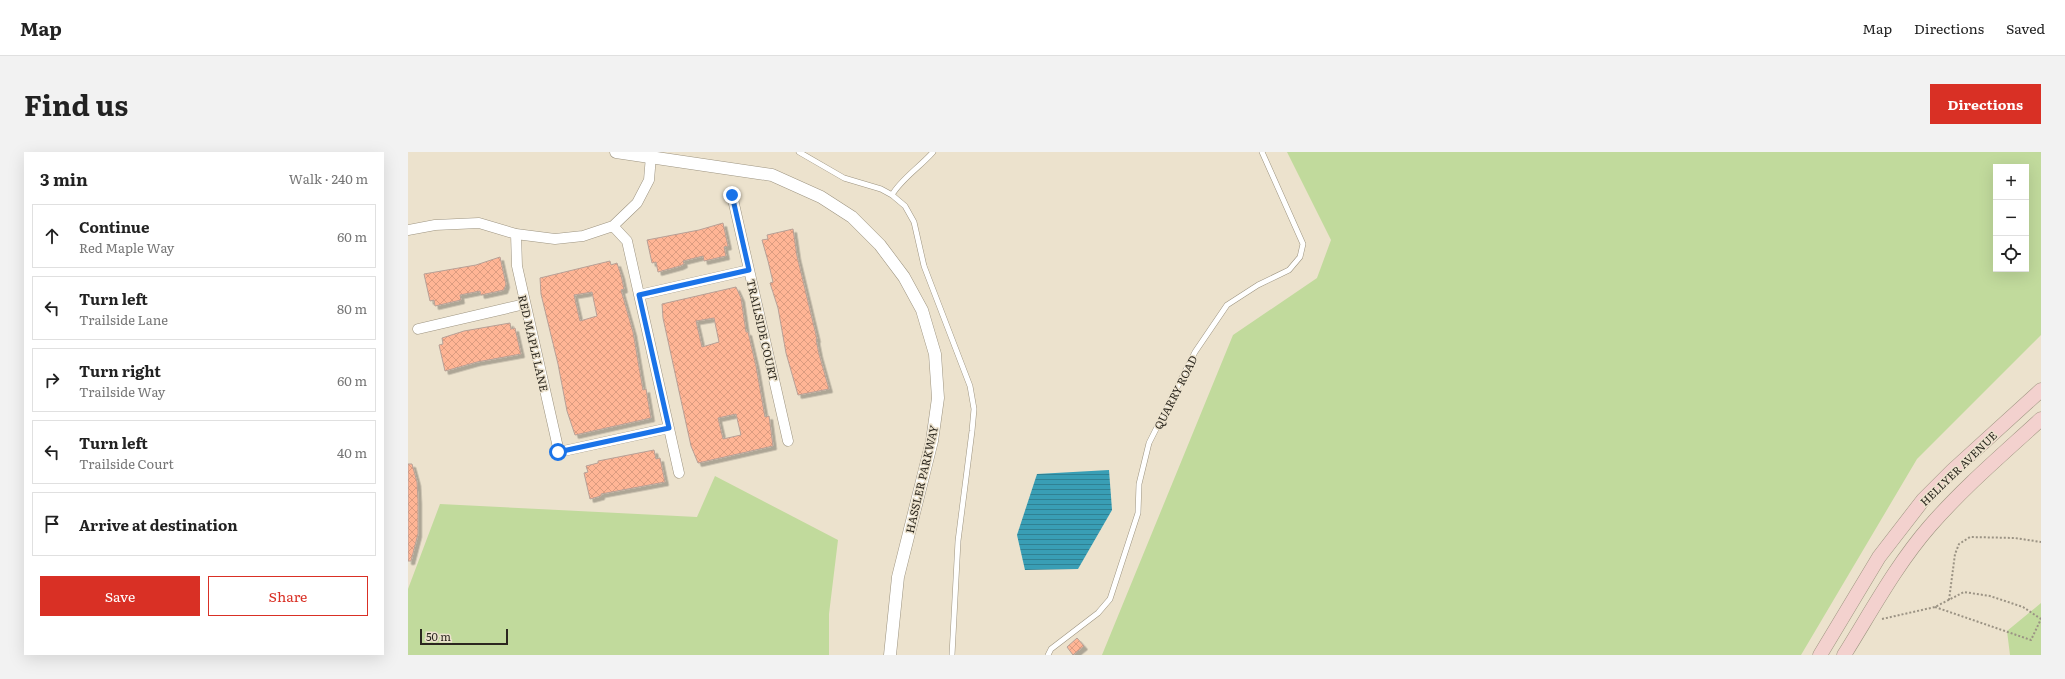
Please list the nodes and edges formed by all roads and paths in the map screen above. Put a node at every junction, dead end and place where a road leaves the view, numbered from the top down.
1 (616, 152) edge
2 (798, 152) edge
3 (933, 152) edge
4 (1262, 152) edge
5 (652, 156) junction
6 (732, 195) dead end
7 (892, 195) junction
8 (613, 226) junction
9 (408, 230) edge
10 (516, 234) junction
11 (749, 270) junction
12 (639, 295) junction
13 (526, 304) junction
14 (418, 329) dead end
15 (2041, 390) edge
16 (2041, 419) edge
17 (669, 428) junction
18 (788, 441) dead end
19 (1952, 471) junction
20 (679, 473) dead end
21 (1966, 487) junction
22 (2041, 542) edge
23 (1949, 600) junction
24 (1935, 607) junction
25 (1882, 619) dead end
26 (2041, 619) edge
27 (890, 655) edge
28 (952, 655) edge
29 (1048, 655) edge
30 (1820, 655) edge
31 (1844, 655) edge

1 - 5 street, HASSLER PARKWAY
2 - 7 lane
3 - 7 lane
4 - 29 lane, QUARRY ROAD
5 - 8 street
5 - 27 street, HASSLER PARKWAY
6 - 11 street, TRAILSIDE COURT
7 - 28 lane
8 - 10 street
8 - 12 street
9 - 10 street
10 - 13 street, RED MAPLE LANE
11 - 12 street
11 - 18 street, TRAILSIDE COURT
12 - 17 street
13 - 14 street
13 - 17 street, RED MAPLE LANE
15 - 19 main road, HELLYER AVENUE
16 - 21 main road, HELLYER AVENUE
17 - 20 street
19 - 21 main road
19 - 30 main road, HELLYER AVENUE
21 - 31 main road, HELLYER AVENUE
22 - 23 path
23 - 24 path
23 - 26 path
24 - 25 path
24 - 26 path

